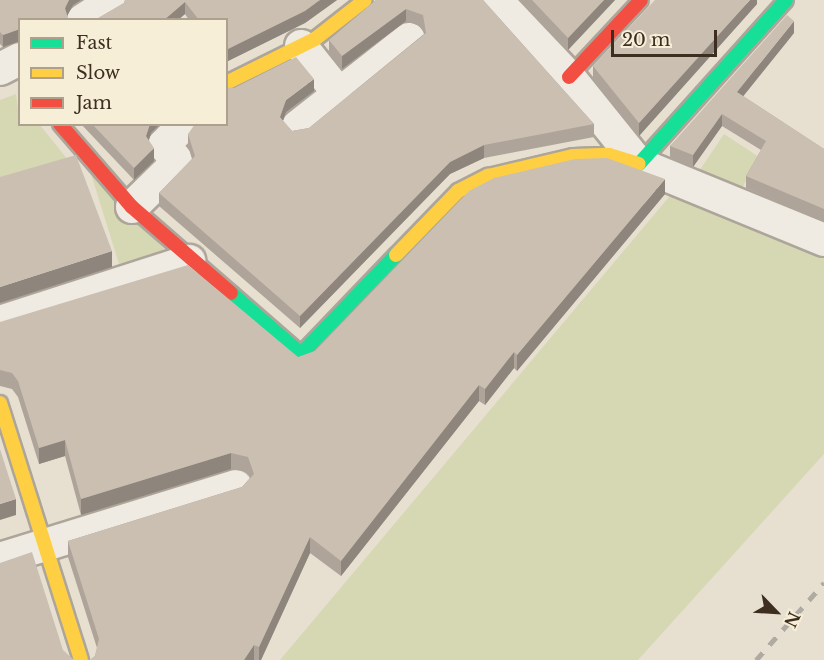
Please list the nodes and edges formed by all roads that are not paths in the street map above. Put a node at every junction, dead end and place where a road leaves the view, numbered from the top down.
1 (114, 0) edge
2 (365, 0) edge
3 (496, 0) edge
4 (641, 0) edge
5 (786, 0) edge
6 (86, 18) edge
7 (409, 39) dead end
8 (301, 46) junction
9 (569, 76) junction
10 (228, 82) edge
11 (340, 95) junction
12 (62, 126) edge
13 (182, 126) edge
14 (298, 126) dead end
15 (639, 164) junction
16 (132, 207) junction
17 (824, 240) edge
18 (189, 261) junction
19 (0, 322) edge
20 (0, 403) edge
21 (236, 486) edge
22 (45, 545) junction
23 (0, 559) edge
24 (81, 660) edge

1 - 6 street
2 - 8 street
3 - 9 street
4 - 9 street
5 - 15 street
7 - 11 street
8 - 10 street
8 - 11 street
9 - 15 street
11 - 14 street
12 - 16 street
13 - 16 street
15 - 17 street
15 - 18 street
16 - 18 street
18 - 19 street
20 - 22 street
21 - 22 street
22 - 23 street
22 - 24 street

